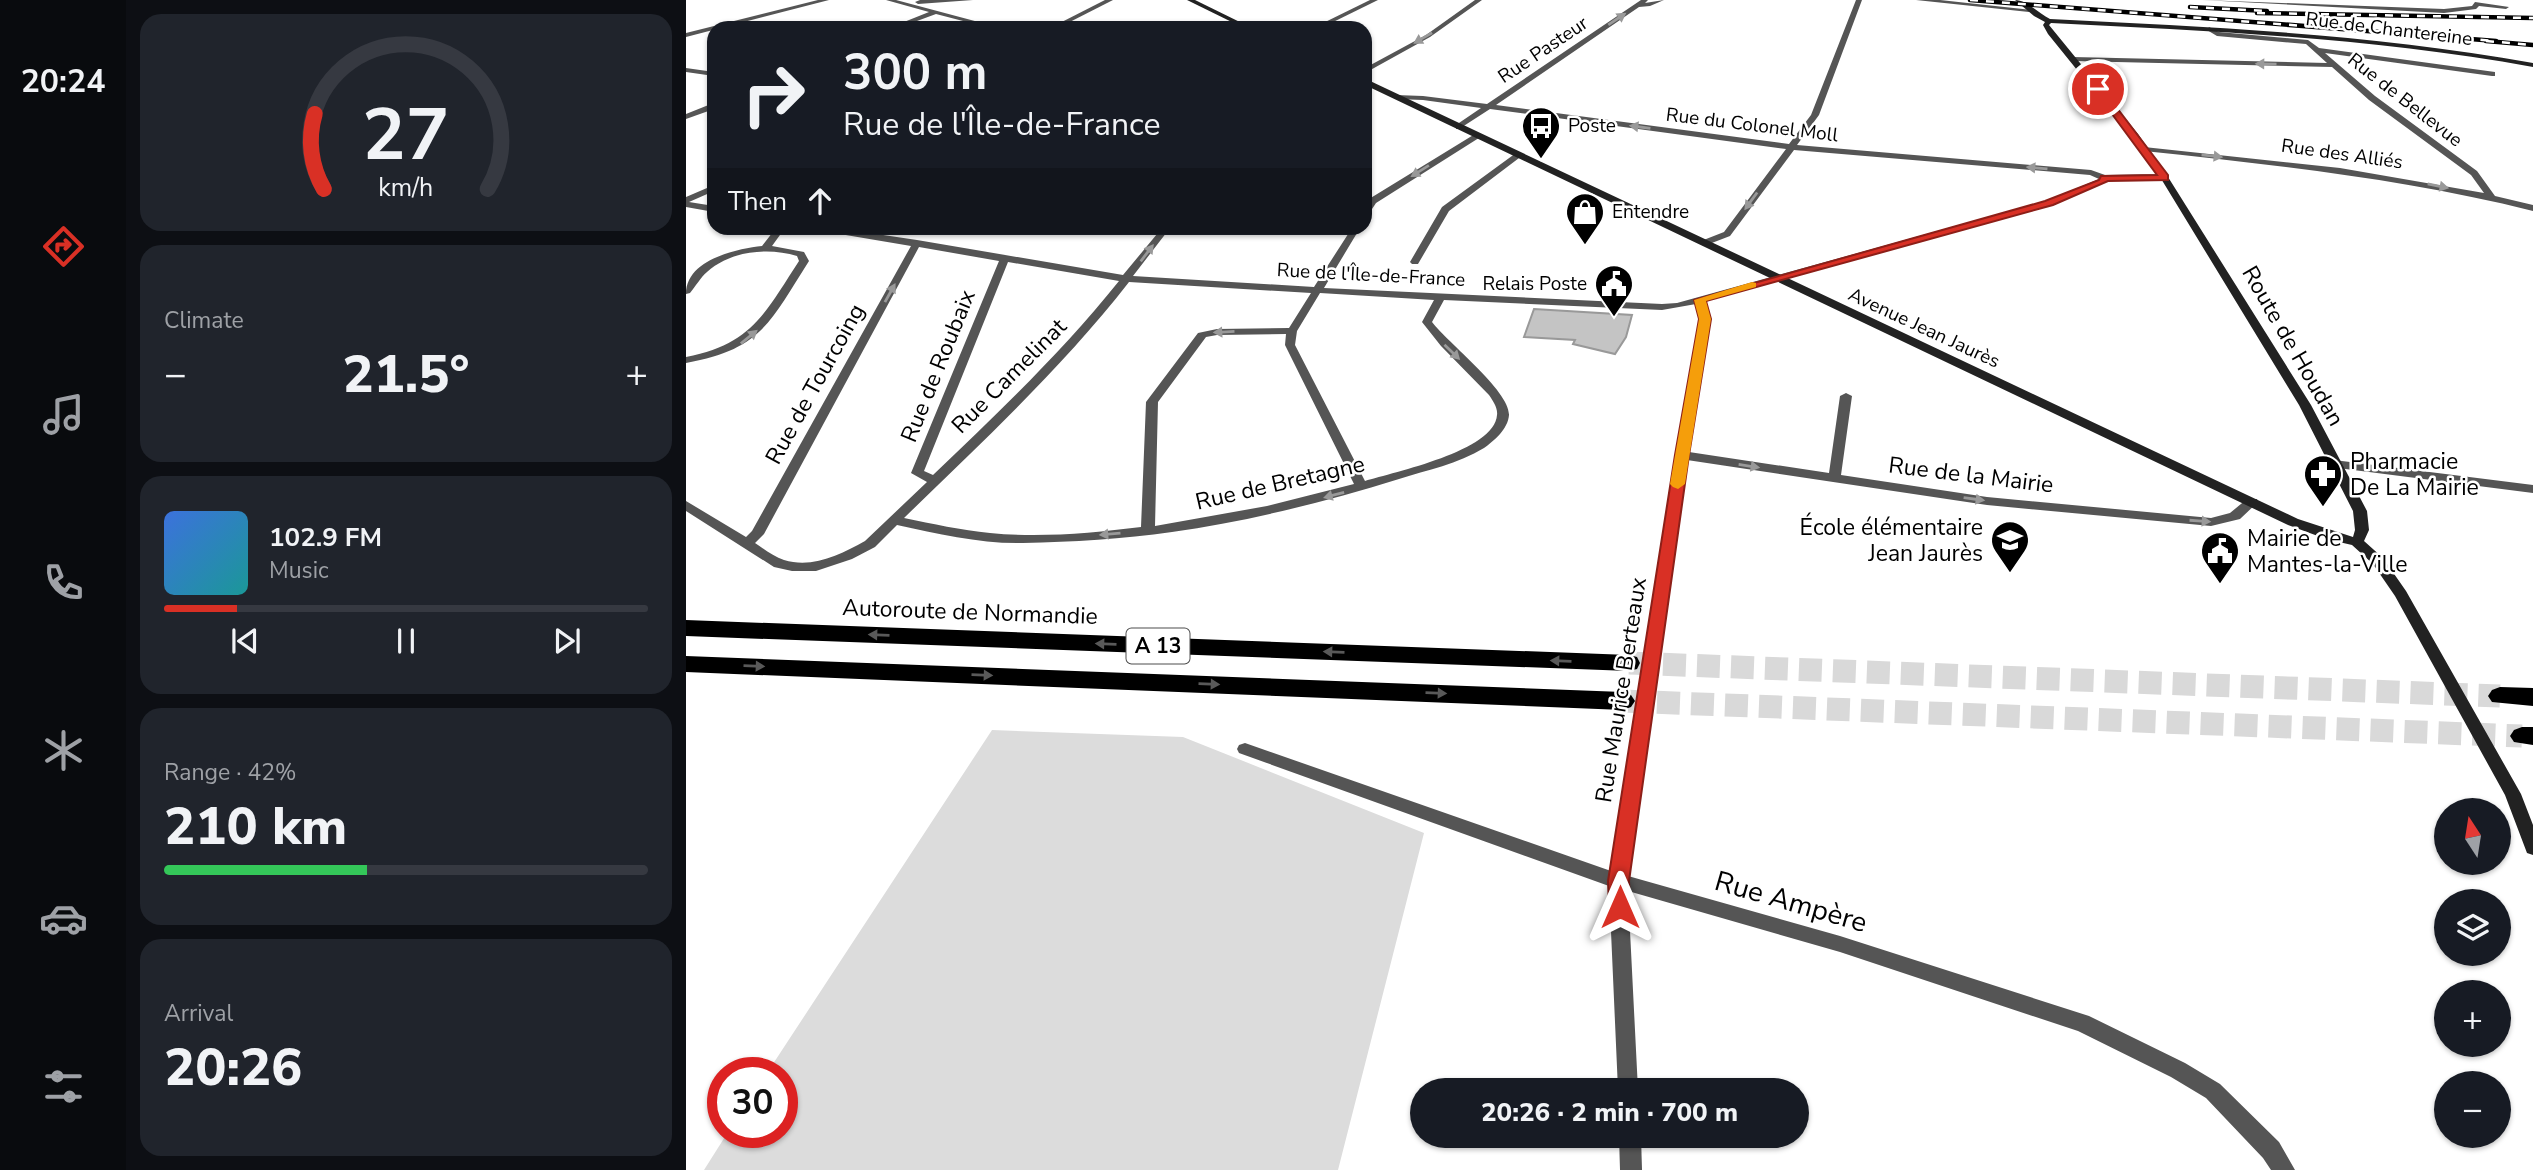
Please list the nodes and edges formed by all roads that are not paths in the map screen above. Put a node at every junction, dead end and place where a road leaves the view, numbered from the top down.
1 (826, 0) edge
2 (890, 0) edge
3 (970, 0) edge
4 (1110, 0) edge
5 (1190, 0) edge
6 (1375, 0) edge
7 (1479, 0) edge
8 (1644, 0) edge
9 (1661, 0) edge
10 (1858, 0) edge
11 (1919, 0) edge
12 (2018, 0) edge
13 (2205, 0) edge
14 (2246, 1) edge
15 (899, 2) junction
16 (947, 2) junction
17 (2474, 2) edge
18 (1637, 5) junction
19 (2506, 7) dead end
20 (2028, 8) junction
21 (924, 9) junction
22 (935, 12) junction
23 (742, 21) edge
24 (911, 21) edge
25 (970, 21) edge
26 (1067, 21) edge
27 (1235, 21) edge
28 (1331, 21) edge
29 (2049, 21) junction
30 (2209, 29) junction
31 (707, 30) edge
32 (686, 35) edge
33 (2318, 50) junction
34 (2073, 60) junction
35 (2334, 65) junction
36 (2533, 65) edge
37 (1372, 68) edge
38 (686, 70) edge
39 (707, 73) edge
40 (2492, 74) dead end
41 (1372, 85) edge
42 (1396, 97) junction
43 (1490, 107) junction
44 (707, 109) edge
45 (686, 117) edge
46 (1459, 127) junction
47 (1478, 136) junction
48 (1790, 147) junction
49 (2144, 149) junction
50 (1519, 155) junction
51 (2164, 177) junction
52 (2104, 178) junction
53 (707, 192) edge
54 (2491, 197) junction
55 (1372, 201) edge
56 (686, 202) edge
57 (707, 207) edge
58 (2533, 208) edge
59 (775, 235) edge
60 (866, 235) edge
61 (1161, 235) edge
62 (1352, 235) edge
63 (917, 243) junction
64 (1704, 243) junction
65 (765, 249) junction
66 (1005, 258) junction
67 (1415, 262) dead end
68 (1778, 278) junction
69 (1127, 279) junction
70 (1318, 291) junction
71 (686, 292) edge
72 (1441, 297) junction
73 (1700, 300) junction
74 (1292, 331) junction
75 (686, 360) edge
76 (1846, 396) dead end
77 (1682, 455) junction
78 (2334, 464) junction
79 (1834, 479) junction
80 (934, 480) junction
81 (1362, 487) junction
82 (2533, 489) edge
83 (2252, 502) junction
84 (686, 505) edge
85 (894, 520) junction
86 (1148, 531) junction
87 (2357, 542) junction
88 (747, 543) junction
89 (686, 628) edge
90 (1629, 663) tunnel mouth
91 (686, 664) edge
92 (2500, 696) tunnel mouth
93 (2533, 697) edge
94 (1623, 701) tunnel mouth
95 (1245, 749) dead end
96 (2533, 848) edge
97 (1618, 881) junction
98 (1627, 1078) edge
99 (1630, 1148) edge
100 (1631, 1170) edge
101 (2284, 1170) edge

1 - 23 street
2 - 15 street
3 - 16 street
4 - 26 street
5 - 27 main road
6 - 28 street
7 -> 37 street
8 - 18 street, Rue Pasteur
9 - 18 street
10 - 48 street
11 - 20 street
12 - 20 main road
13 - 14 street
14 - 17 street
15 - 16 street
15 - 21 street
16 - 21 street
17 - 19 street
43 -> 18 street, Rue Pasteur
20 - 29 main road
21 - 22 street
22 - 24 street
22 - 25 street
29 - 30 main road, Rue de Chantereine
29 - 34 main road, Route de Houdan
30 - 33 street, Rue de Bellevue
30 - 36 main road, Rue de Chantereine
31 - 32 street
33 - 35 street, Rue de Bellevue
33 - 40 street
35 -> 34 street
34 - 49 main road, Route de Houdan
35 - 54 street, Rue de Bellevue
38 - 39 street
41 - 42 main road, Avenue Jean Jaurès
42 - 43 street, Rue du Colonel Moll
42 - 46 main road, Avenue Jean Jaurès
43 - 46 street, Rue Pasteur
48 -> 43 street, Rue du Colonel Moll
44 - 45 street
46 - 47 main road, Avenue Jean Jaurès
47 - 50 main road, Avenue Jean Jaurès
47 -> 55 street
52 -> 48 street, Rue du Colonel Moll
48 -> 64 street
49 - 51 main road, Route de Houdan
49 -> 54 street, Rue des Alliés
50 - 64 main road, Avenue Jean Jaurès
50 - 67 street
51 - 52 street
51 - 78 main road, Route de Houdan
52 - 68 street, Rue de l'Île-de-France
53 - 56 street
54 - 58 street, Rue des Alliés
56 - 57 street
59 - 65 street
60 - 63 street, Rue de l'Île-de-France
69 -> 61 street, Rue Camelinat
62 - 70 street
63 - 66 street, Rue de l'Île-de-France
88 -> 63 street, Rue de Tourcoing
64 - 68 main road, Avenue Jean Jaurès
65 - 71 street
75 -> 65 street
66 - 69 street, Rue de l'Île-de-France
66 - 80 street, Rue de Roubaix
68 - 73 street, Rue de l'Île-de-France
68 - 83 main road, Avenue Jean Jaurès
69 - 70 street, Rue de l'Île-de-France
69 - 80 street, Rue Camelinat
70 - 72 street, Rue de l'Île-de-France
70 - 74 street
72 - 73 street, Rue de l'Île-de-France
72 -> 81 street, Rue de Bretagne
73 - 77 street, Rue Maurice Berteaux
74 - 81 street
74 -> 86 street
76 - 79 street
77 -> 79 street, Rue de la Mairie
77 - 97 street, Rue Maurice Berteaux
78 - 82 street
78 - 87 main road, Route de Houdan
79 -> 83 street, Rue de la Mairie
80 - 85 street, Rue Camelinat
81 -> 86 street, Rue de Bretagne
83 - 87 main road, Avenue Jean Jaurès
84 - 88 street, Rue Camelinat
86 -> 85 street, Rue de Bretagne
85 - 88 street, Rue Camelinat
87 - 96 main road
90 -> 89 highway, Autoroute de Normandie / A 13
91 -> 94 highway, A 13
92 - 93 highway
95 - 97 street, Rue Ampère
97 - 98 street, Rue Maurice Berteaux
97 - 101 street, Rue Ampère
99 - 100 street

